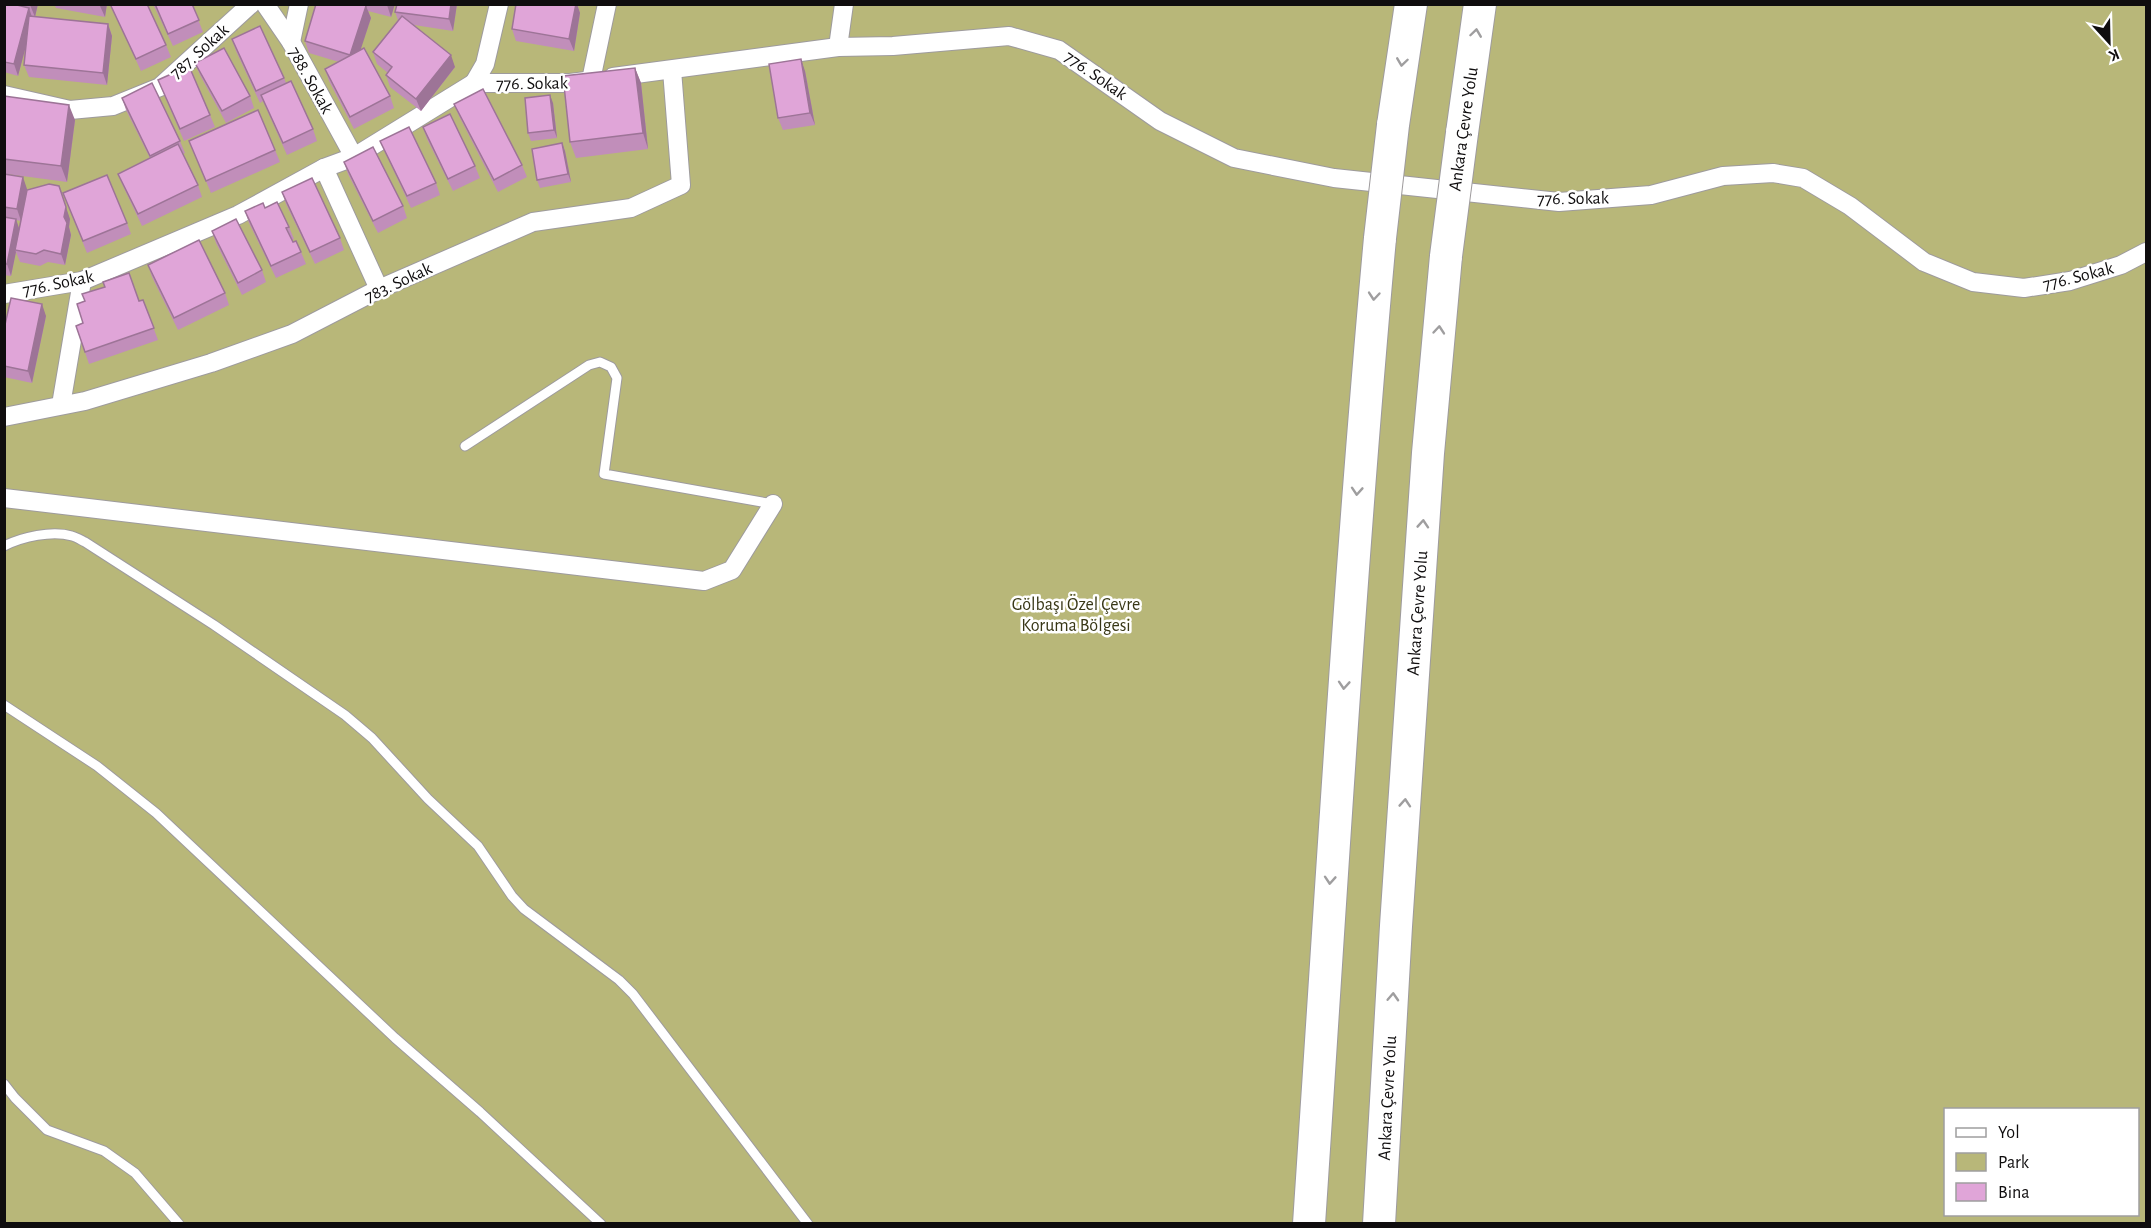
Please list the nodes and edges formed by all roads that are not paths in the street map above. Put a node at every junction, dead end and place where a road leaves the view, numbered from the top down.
1 (251, 4) edge
2 (265, 4) edge
3 (299, 4) edge
4 (499, 4) edge
5 (607, 4) edge
6 (844, 4) edge
7 (1411, 4) edge
8 (1480, 4) edge
9 (291, 42) junction
10 (838, 47) junction
11 (672, 70) junction
12 (591, 80) junction
13 (474, 83) junction
14 (4, 95) edge
15 (354, 157) junction
16 (324, 168) junction
17 (2146, 252) edge
18 (82, 281) junction
19 (380, 289) junction
20 (4, 294) edge
21 (61, 405) junction
22 (4, 417) edge
23 (465, 446) dead end
24 (4, 498) edge
25 (773, 504) joint
26 (4, 546) edge
27 (4, 705) edge
28 (4, 1084) edge
29 (179, 1224) edge
30 (601, 1224) edge
31 (808, 1224) edge
32 (1309, 1224) edge
33 (1379, 1224) edge

1 - 14 street, 787. Sokak
2 - 9 street, 788. Sokak
3 - 9 street
4 - 13 street
5 - 12 street
6 - 10 street
7 -> 32 highway, bridge
33 -> 8 highway, Ankara Çevre Yolu, bridge
9 - 15 street, 788. Sokak
10 - 11 street, 776. Sokak
10 - 17 street, 776. Sokak
11 - 12 street, 776. Sokak
11 - 19 street, 783. Sokak
12 - 13 street, 776. Sokak
13 - 15 street, 776. Sokak
15 - 16 street, 776. Sokak
16 - 18 street, 776. Sokak
16 - 19 street
18 - 20 street, 776. Sokak
18 - 21 street
19 - 21 street, 783. Sokak
21 - 22 street, 783. Sokak
23 - 25 lane
24 - 25 street
26 - 31 lane
27 - 30 lane
28 - 29 lane

